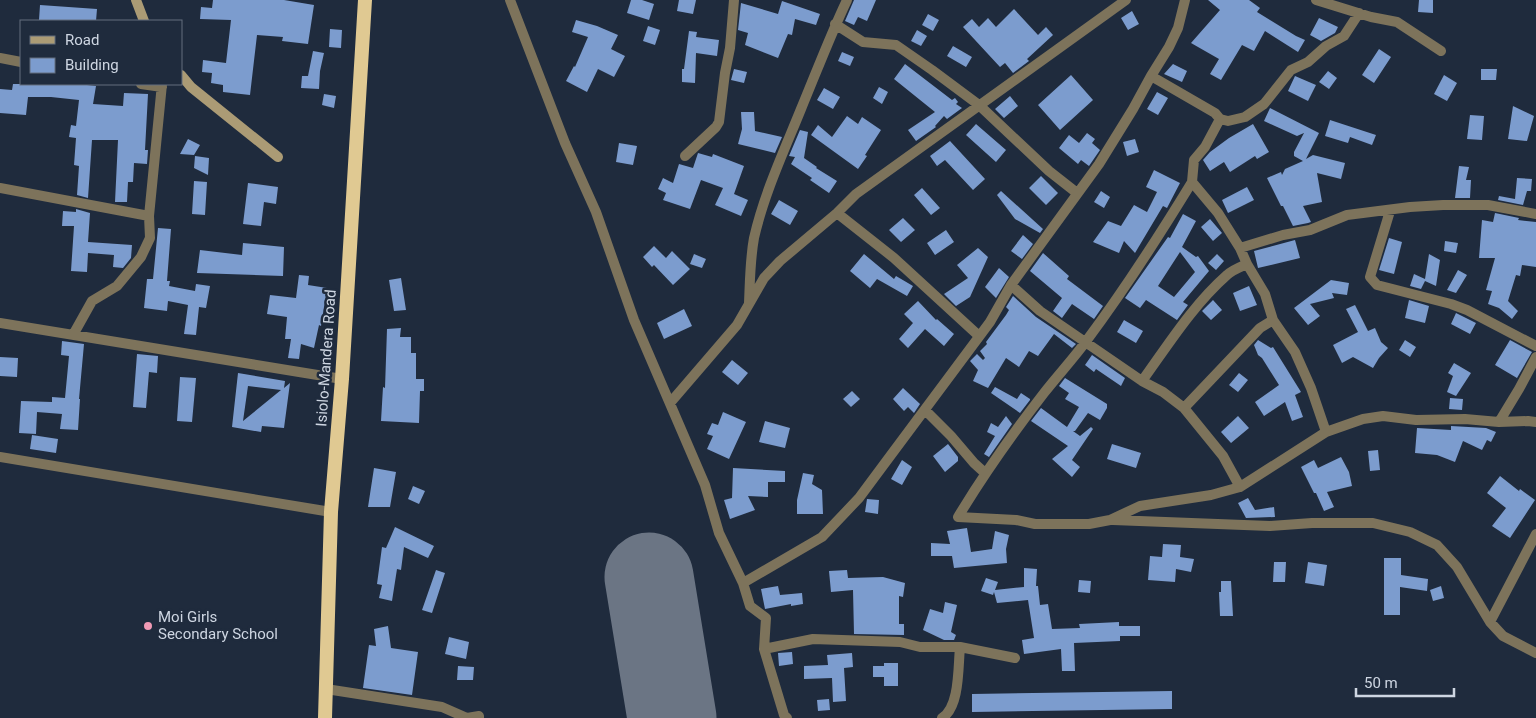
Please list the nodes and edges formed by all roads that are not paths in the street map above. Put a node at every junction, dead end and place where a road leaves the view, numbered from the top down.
1 (136, 0) edge
2 (365, 0) edge
3 (510, 0) edge
4 (734, 0) edge
5 (847, 0) edge
6 (1126, 0) edge
7 (1186, 0) edge
8 (1316, 0) edge
9 (1358, 13) junction
10 (144, 20) edge
11 (835, 24) junction
12 (1441, 51) dead end
13 (0, 58) edge
14 (20, 62) edge
15 (182, 76) edge
16 (1151, 76) junction
17 (162, 86) edge
18 (979, 105) junction
19 (1220, 119) junction
20 (685, 156) dead end
21 (278, 157) dead end
22 (1192, 182) junction
23 (0, 188) edge
24 (1077, 193) junction
25 (1390, 211) junction
26 (837, 213) junction
27 (1536, 214) edge
28 (149, 216) junction
29 (1240, 248) junction
30 (1247, 264) junction
31 (1011, 285) junction
32 (748, 306) junction
33 (1273, 320) junction
34 (0, 323) edge
35 (73, 335) junction
36 (979, 336) junction
37 (1086, 341) junction
38 (1536, 346) edge
39 (1536, 357) edge
40 (342, 379) junction
41 (1142, 381) junction
42 (670, 403) junction
43 (1184, 408) junction
44 (925, 410) junction
45 (1499, 422) junction
46 (1536, 422) edge
47 (1326, 432) junction
48 (0, 457) edge
49 (985, 472) junction
50 (1240, 488) junction
51 (332, 512) junction
52 (1110, 520) junction
53 (1536, 534) edge
54 (743, 583) junction
55 (1490, 622) junction
56 (960, 648) junction
57 (764, 649) junction
58 (1536, 654) edge
59 (1015, 658) dead end
60 (326, 689) junction
61 (325, 718) edge
62 (479, 718) edge
63 (786, 718) edge
64 (942, 718) edge

1 - 10 main road
2 - 40 highway, Isiolo-Mandera Road
3 - 42 street
4 - 20 street
5 - 11 street
6 - 18 street
7 - 16 street
8 - 9 street
9 - 12 street
9 - 19 street
11 - 18 street
11 - 32 street
13 - 14 street
15 - 21 main road
16 - 19 street
16 - 24 street
17 - 28 street
18 - 24 street
18 - 26 street
19 - 22 street
22 - 29 street
22 - 37 street
23 - 28 street
24 - 31 street
25 - 27 street
25 - 29 street
25 - 38 street
26 - 32 street
26 - 36 street
28 - 35 street
29 - 30 street
30 - 33 street
30 - 41 street
31 - 36 street
31 - 37 street
32 - 42 street
33 - 43 street
33 - 47 street
34 - 35 street
35 - 40 street
36 - 44 street
37 - 41 street
37 - 49 street
39 - 45 street
40 - 51 highway, Isiolo-Mandera Road
41 - 43 street
42 - 54 street
43 - 50 street
44 - 49 street
44 - 54 street
45 - 46 street
45 - 47 street
47 - 50 street
48 - 51 street
49 - 52 street
50 - 52 street
51 - 60 highway, Isiolo-Mandera Road
52 - 55 street
53 - 55 street
54 - 57 street
55 - 58 street
56 - 57 street
56 - 59 street
56 - 64 street
57 - 63 street
60 - 61 highway, Isiolo-Mandera Road
60 - 62 street

